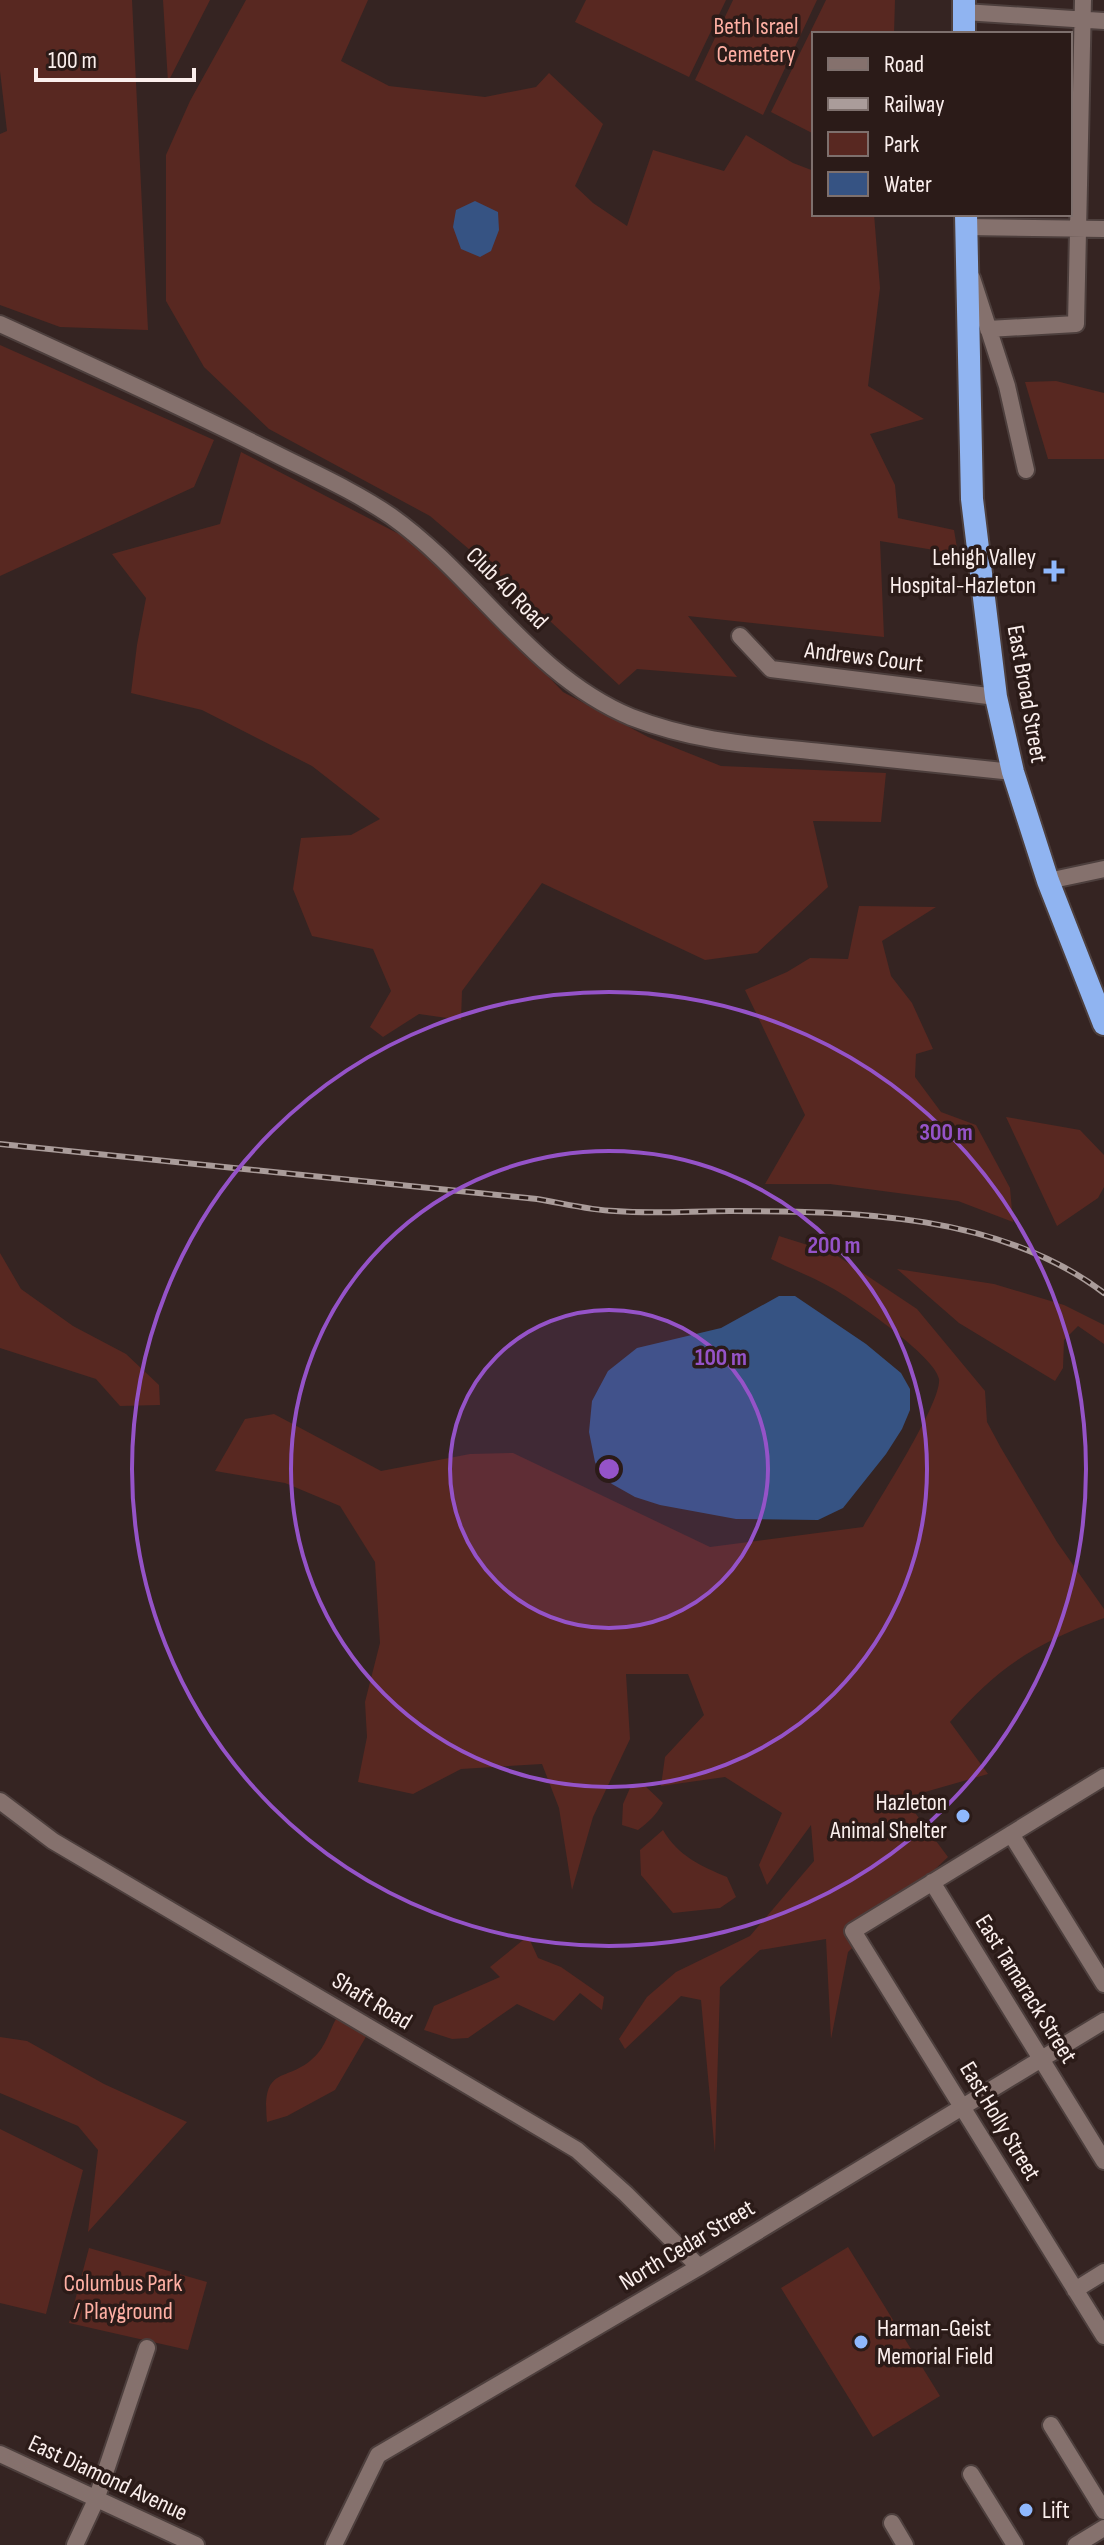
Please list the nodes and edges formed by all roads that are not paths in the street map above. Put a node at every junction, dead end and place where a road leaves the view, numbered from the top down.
1 (1083, 0) edge
2 (964, 15) edge
3 (1084, 21) junction
4 (1104, 21) edge
5 (966, 221) edge
6 (1104, 229) edge
7 (1080, 230) junction
8 (966, 257) junction
9 (0, 324) edge
10 (988, 329) junction
11 (1026, 470) dead end
12 (740, 636) dead end
13 (996, 697) junction
14 (1013, 772) junction
15 (1104, 869) edge
16 (1048, 881) junction
17 (1104, 1024) edge
18 (1104, 1777) edge
19 (0, 1801) edge
20 (1011, 1834) junction
21 (932, 1882) junction
22 (1104, 1984) edge
23 (1104, 2021) edge
24 (1042, 2061) junction
25 (964, 2106) junction
26 (1104, 2161) edge
27 (699, 2267) junction
28 (1104, 2272) edge
29 (1075, 2290) junction
30 (1104, 2336) edge
31 (147, 2348) dead end
32 (1051, 2425) dead end
33 (0, 2454) edge
34 (971, 2474) dead end
35 (96, 2500) junction
36 (1104, 2511) edge
37 (892, 2523) dead end
38 (1104, 2528) edge
39 (75, 2545) edge
40 (196, 2545) edge
41 (334, 2545) edge
42 (905, 2545) edge
43 (1015, 2545) edge
44 (1076, 2545) edge

1 - 3 street
2 - 3 street
3 - 4 street
3 - 7 street
5 - 7 street
5 - 8 highway, East Broad Street
6 - 7 street
7 - 10 street
8 - 10 street
8 - 13 highway, East Broad Street
9 - 14 street, Club 40 Road
10 - 11 street
12 - 13 street, Andrews Court
13 - 14 highway, East Broad Street
14 - 16 highway, East Broad Street
15 - 16 street
16 - 17 highway, East Broad Street
18 - 20 street
19 - 27 street, Shaft Road
20 - 21 street
20 - 22 street
21 - 24 street, East Tamarack Street
21 - 25 street, East Holly Street
23 - 24 street, North Cedar Street
24 - 25 street, North Cedar Street
24 - 26 street, East Tamarack Street
25 - 27 street, North Cedar Street
25 - 29 street, East Holly Street
27 - 41 street, North Cedar Street
28 - 29 street
29 - 30 street, East Holly Street
31 - 35 street
32 - 36 street
33 - 35 street, East Diamond Avenue
34 - 43 street
35 - 39 street
35 - 40 street, East Diamond Avenue
37 - 42 street
38 - 44 street

